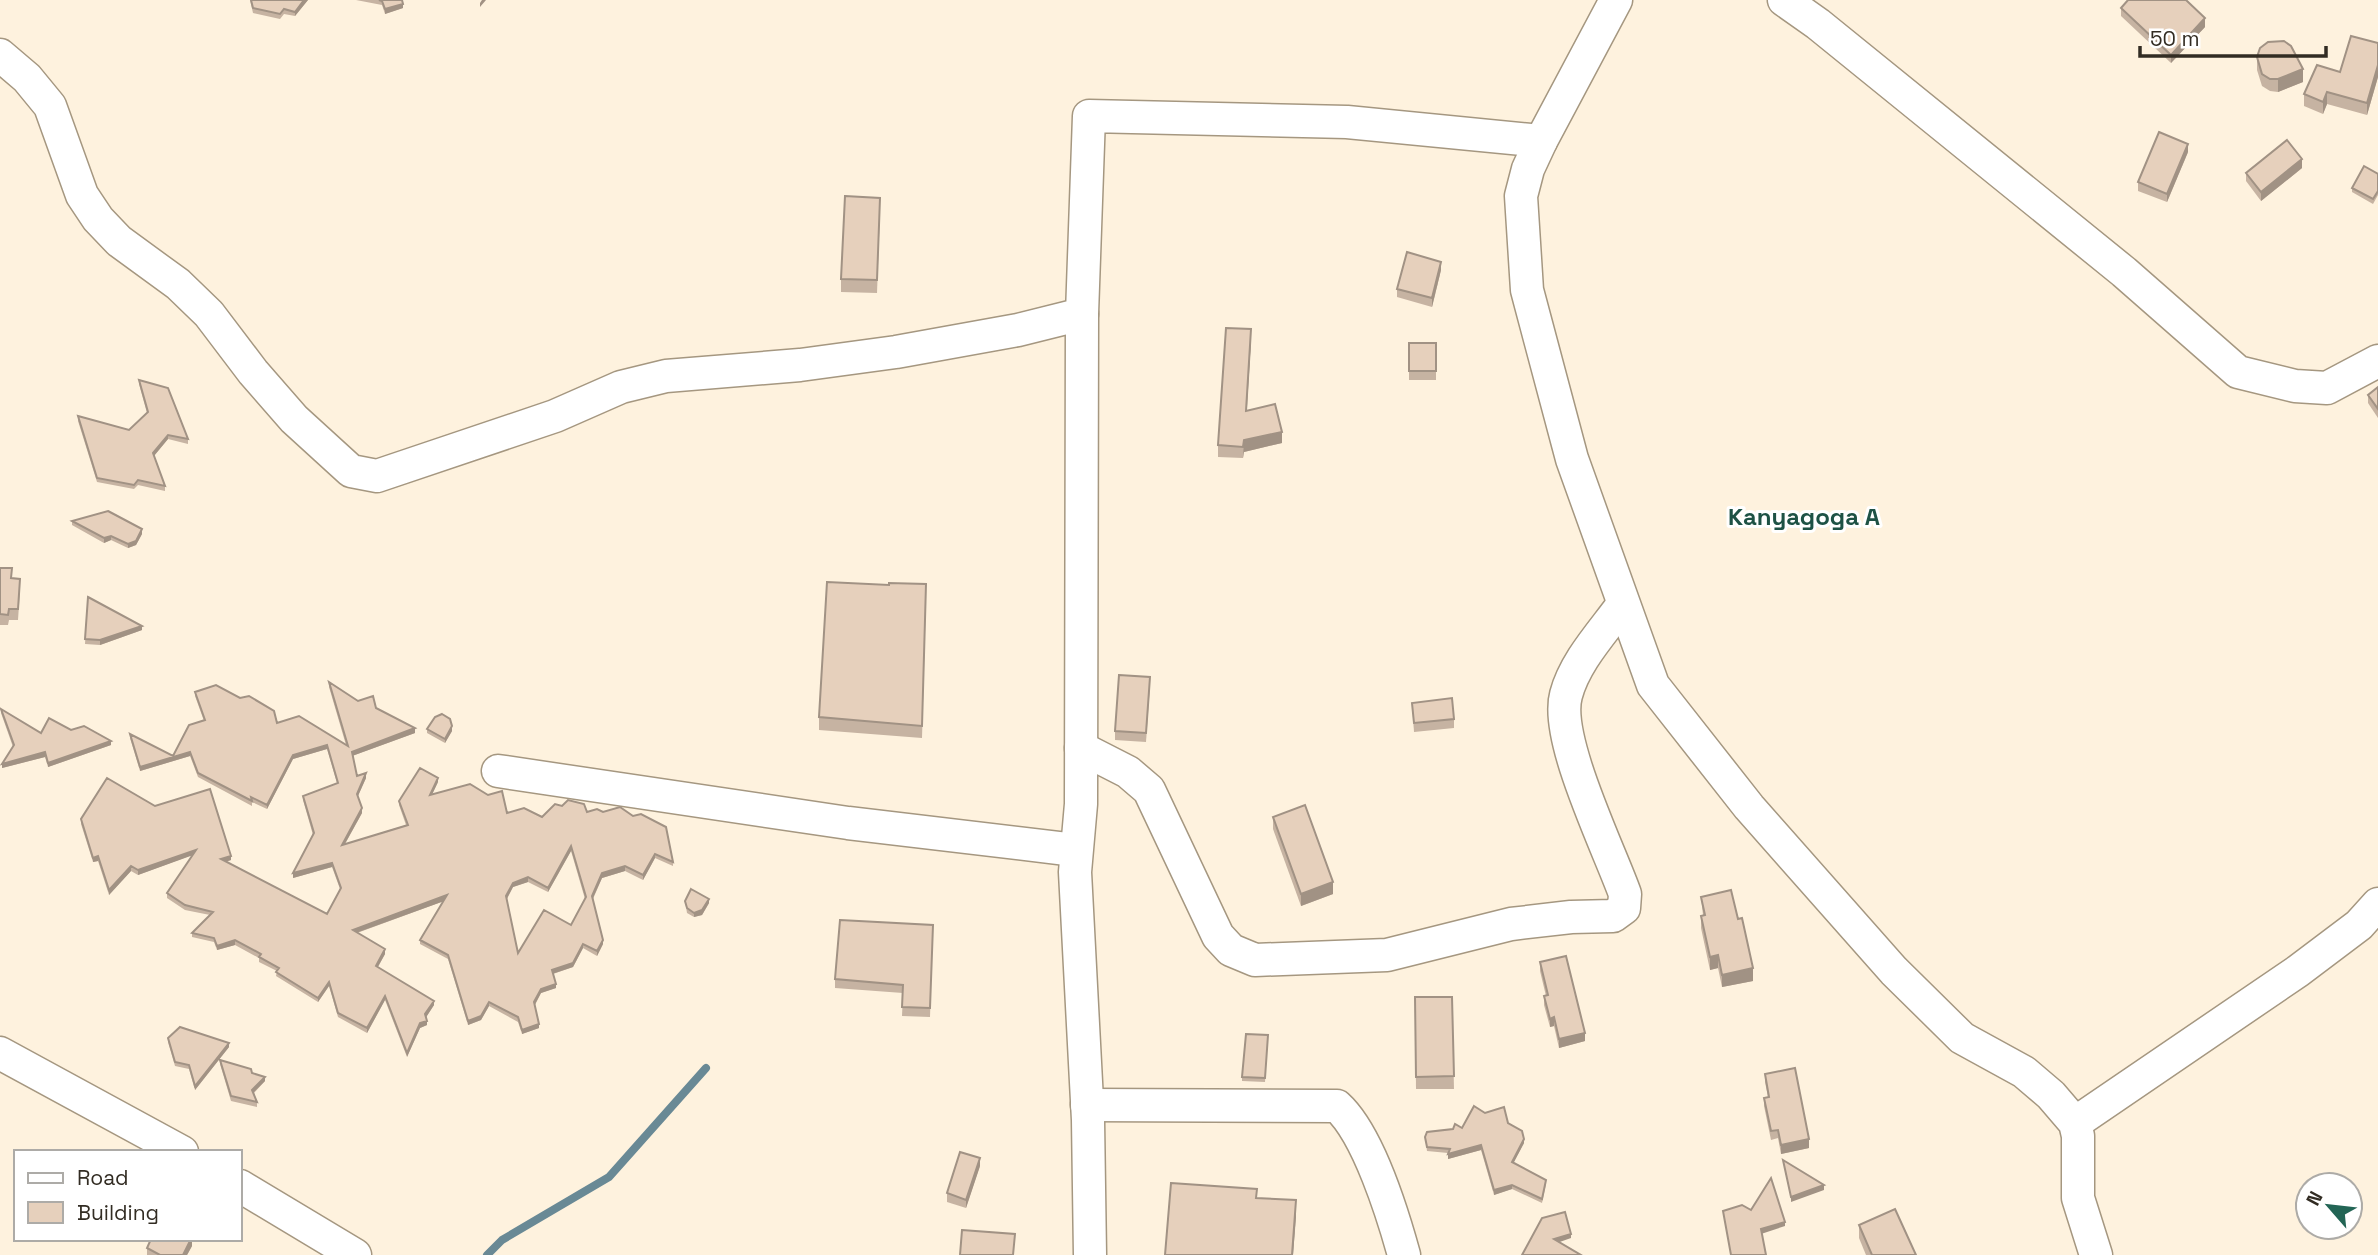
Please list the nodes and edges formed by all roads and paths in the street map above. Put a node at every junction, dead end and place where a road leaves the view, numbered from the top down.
1 (1616, 0) edge
2 (1784, 0) edge
3 (0, 55) edge
4 (1541, 141) junction
5 (1082, 314) junction
6 (2378, 361) edge
7 (1623, 604) junction
8 (1081, 748) junction
9 (498, 771) dead end
10 (1075, 850) junction
11 (2378, 904) edge
12 (0, 1053) edge
13 (1087, 1105) junction
14 (2075, 1123) junction
15 (178, 1150) edge
16 (242, 1187) edge
17 (355, 1255) edge
18 (1090, 1255) edge
19 (1404, 1255) edge
20 (2096, 1255) edge

1 - 4 street
2 - 6 street
3 - 5 street
4 - 5 street
4 - 7 street
5 - 8 street
7 - 8 street
7 - 14 street
8 - 10 street
9 - 10 street
10 - 13 street
11 - 14 street
12 - 15 street
13 - 18 street
13 - 19 street
14 - 20 street
16 - 17 street

